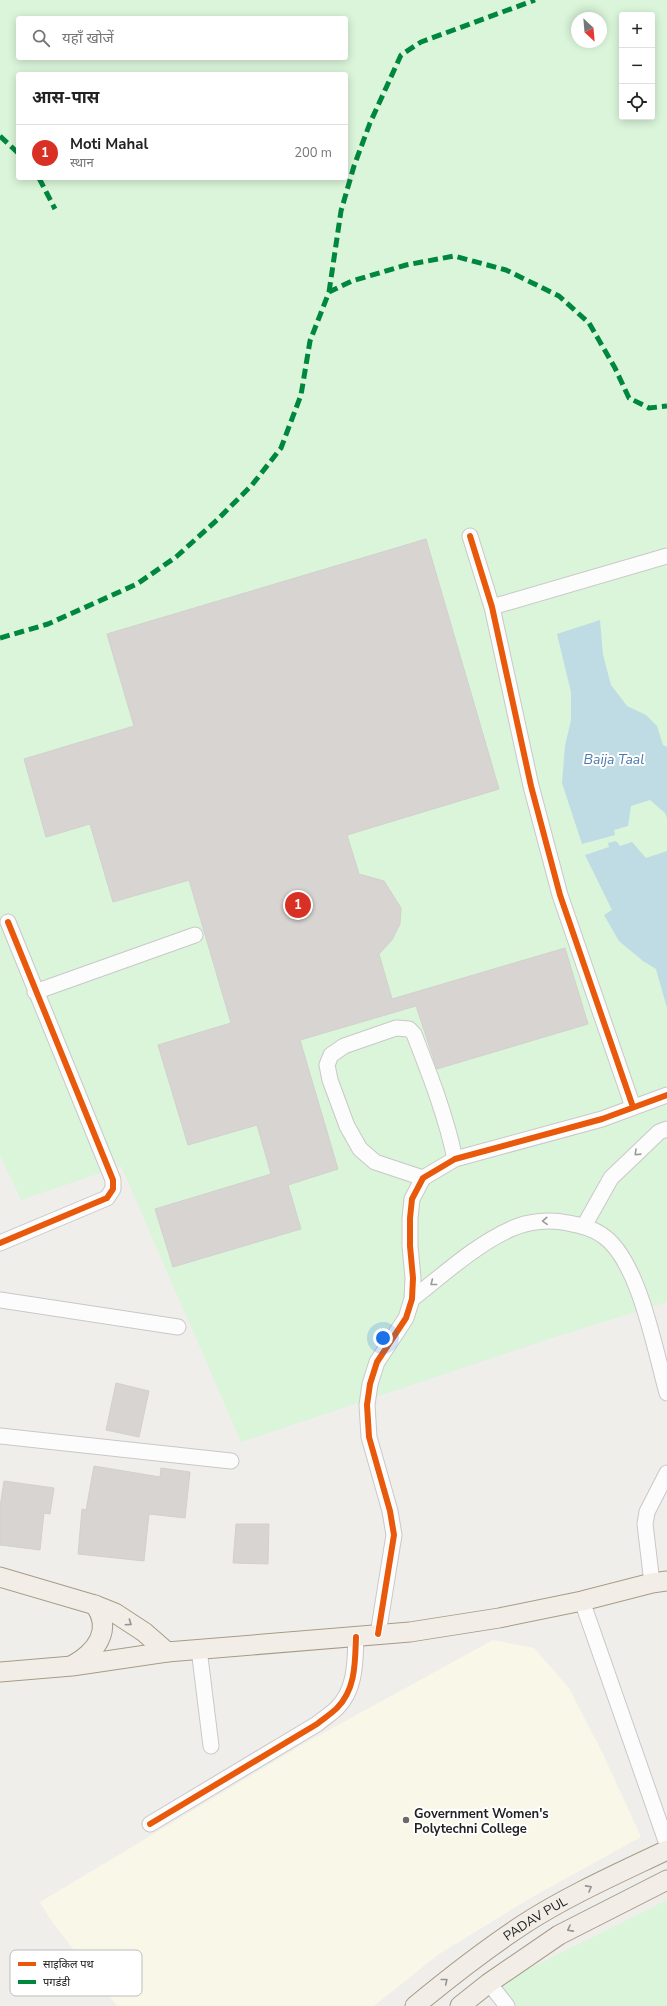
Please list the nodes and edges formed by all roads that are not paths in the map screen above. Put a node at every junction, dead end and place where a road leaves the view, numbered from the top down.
1 (470, 536) dead end
2 (667, 556) edge
3 (492, 607) junction
4 (8, 922) dead end
5 (195, 935) dead end
6 (35, 992) junction
7 (667, 1095) edge
8 (633, 1107) junction
9 (667, 1129) edge
10 (456, 1159) junction
11 (423, 1178) junction
12 (584, 1226) junction
13 (0, 1243) edge
14 (412, 1299) junction
15 (0, 1300) edge
16 (178, 1327) dead end
17 (667, 1393) edge
18 (0, 1436) edge
19 (231, 1461) dead end
20 (667, 1473) edge
21 (0, 1577) edge
22 (659, 1582) edge
23 (582, 1601) junction
24 (95, 1605) junction
25 (378, 1634) junction
26 (356, 1637) junction
27 (199, 1649) junction
28 (167, 1652) junction
29 (72, 1666) junction
30 (0, 1672) edge
31 (210, 1746) dead end
32 (150, 1824) dead end
33 (667, 1844) edge
34 (667, 1850) edge
35 (667, 1880) edge
36 (489, 1983) junction
37 (415, 2006) edge
38 (460, 2006) edge
39 (507, 2006) edge

1 - 3 street
2 - 3 street
3 - 8 street
4 - 6 street
5 - 6 street
6 - 13 street
7 - 8 street
8 - 10 street
9 -> 12 street
10 - 11 street
10 - 11 street
11 - 14 street
12 -> 14 street
12 - 17 street
14 - 25 street
15 - 16 street
18 - 19 street
20 - 22 street
21 - 24 main road
22 - 23 main road
23 - 25 main road
23 - 33 street
24 -> 28 main road
24 - 29 main road
25 - 26 main road
26 - 27 main road
26 - 32 street
27 - 28 main road
27 - 31 street
28 - 29 main road
29 - 30 main road
37 -> 34 main road, PADAV PUL
35 -> 36 main road, PADAV PUL
36 - 38 main road, PADAV PUL
36 - 39 street

